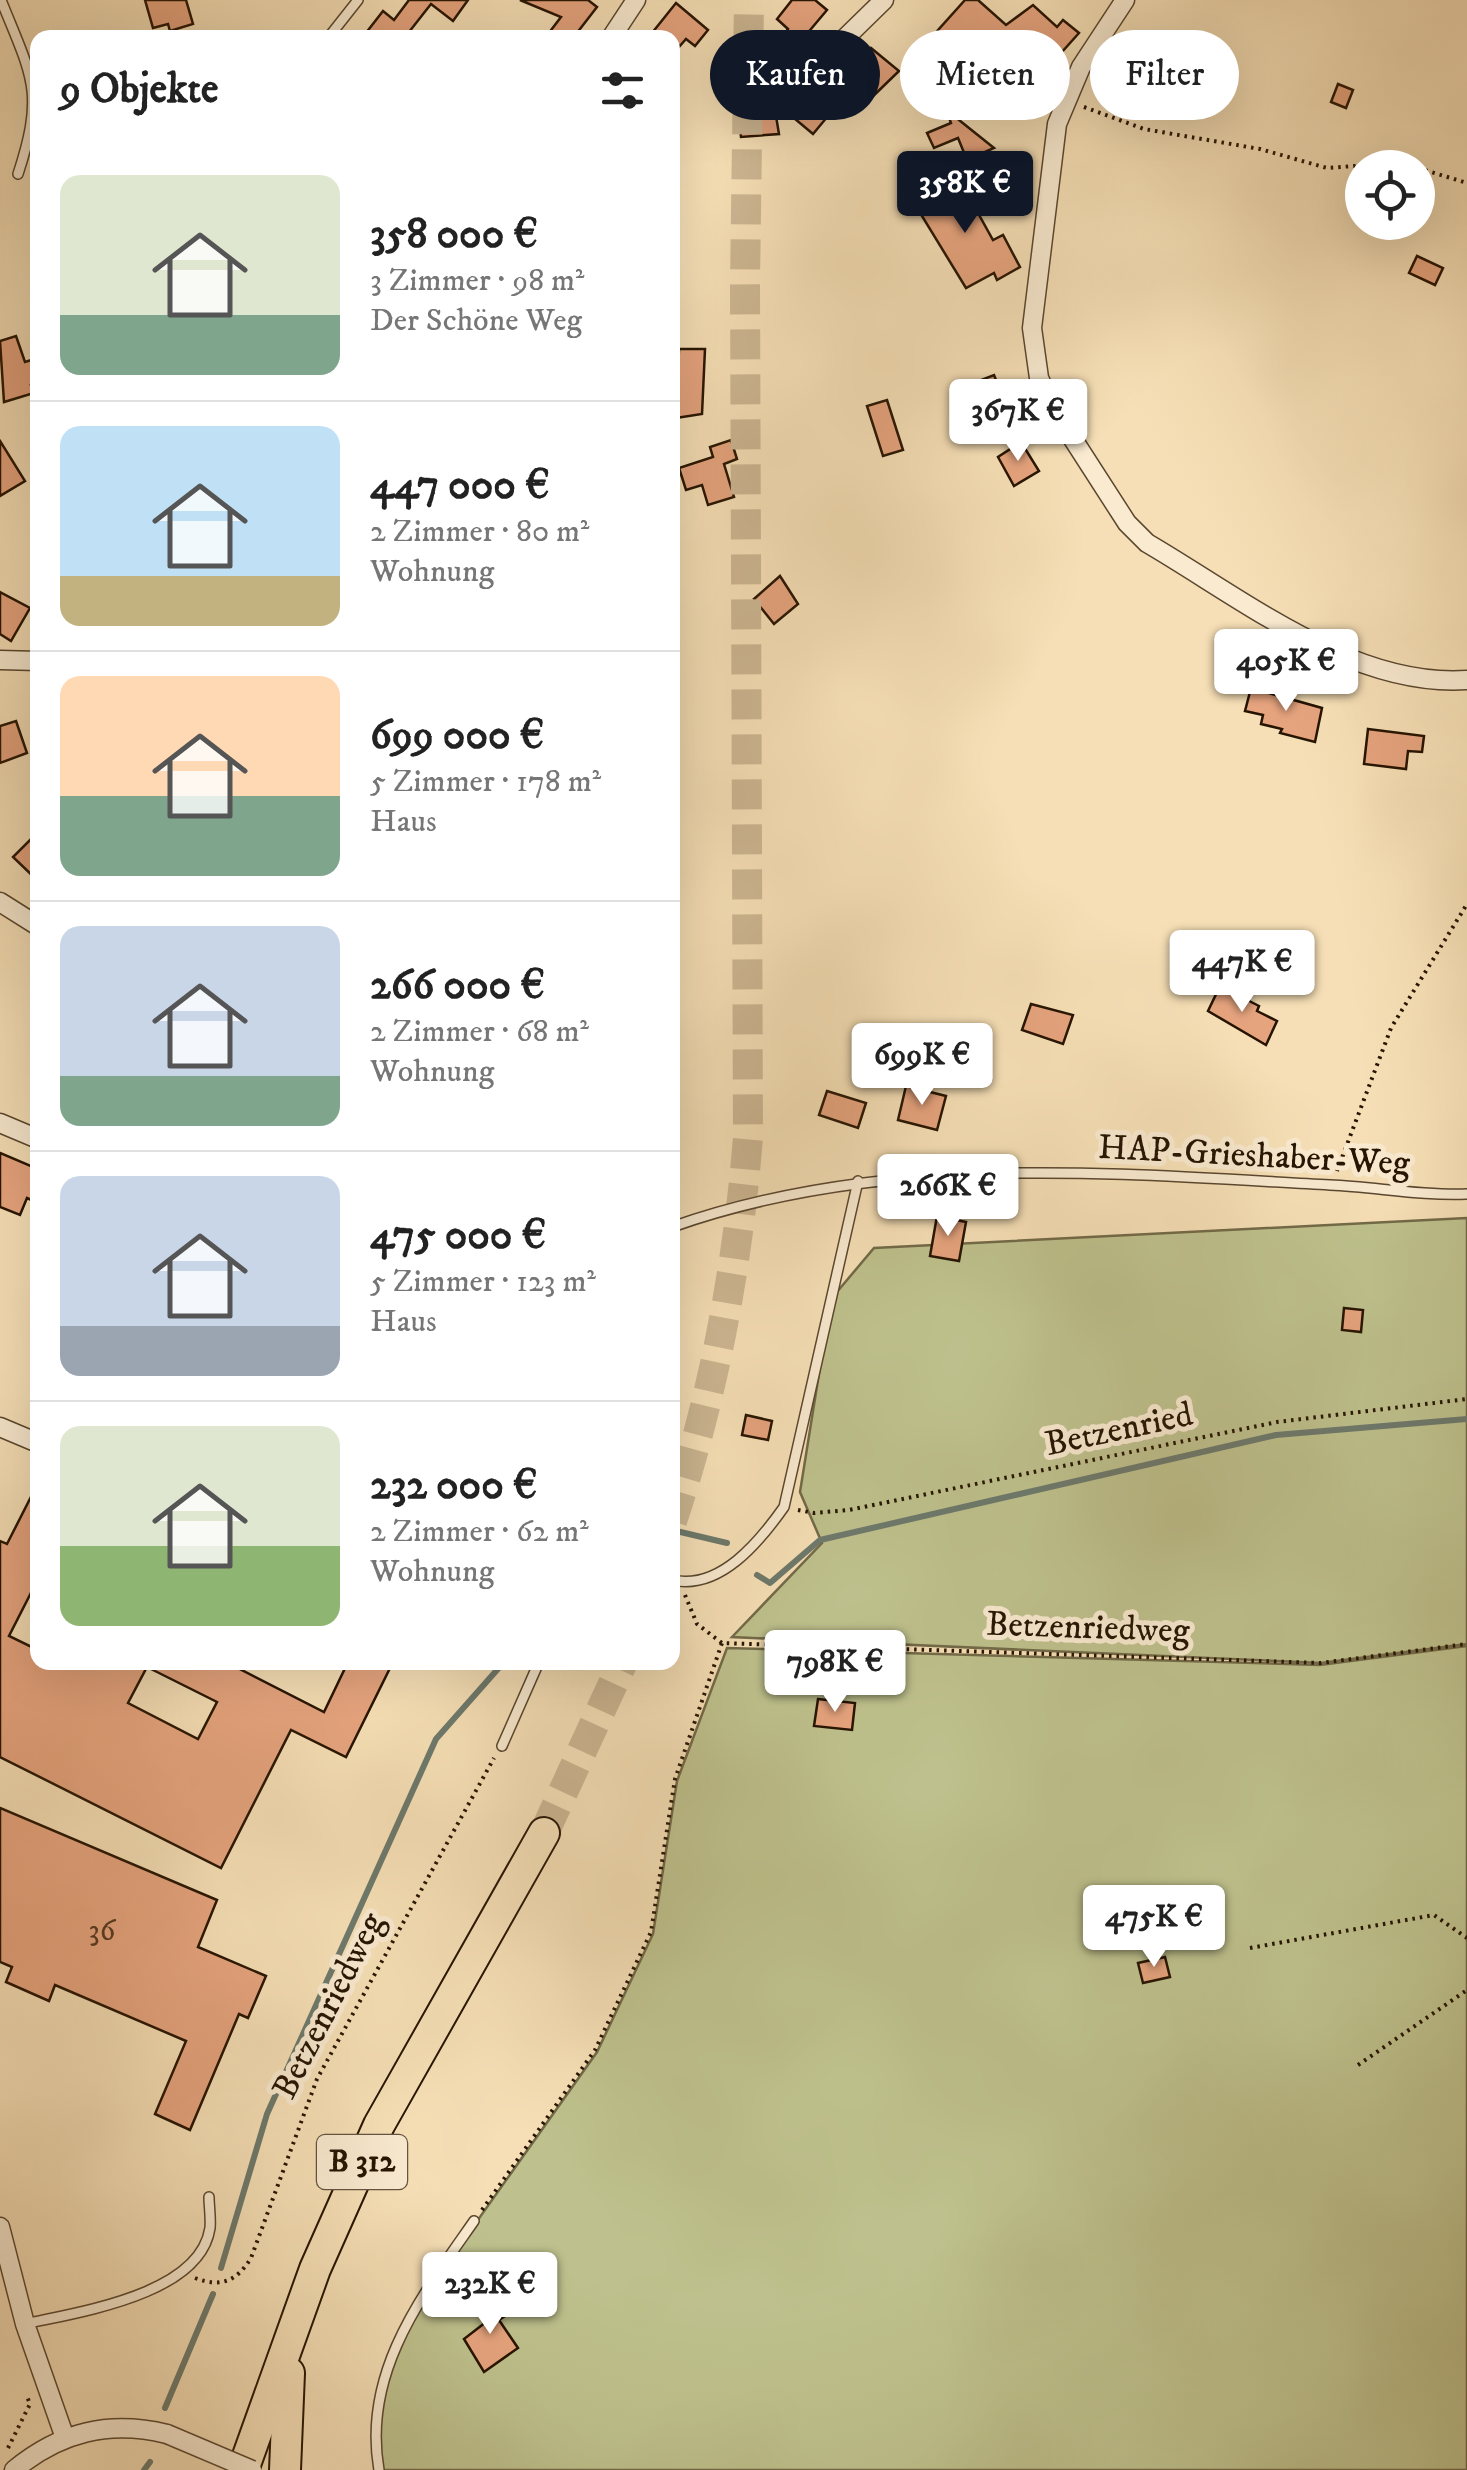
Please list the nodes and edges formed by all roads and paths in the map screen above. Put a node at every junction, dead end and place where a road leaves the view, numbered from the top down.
1 (1, 0) edge
2 (358, 0) edge
3 (636, 0) edge
4 (884, 0) edge
5 (1125, 0) edge
6 (334, 30) edge
7 (615, 30) edge
8 (854, 30) edge
9 (30, 78) edge
10 (1070, 91) edge
11 (1070, 101) edge
12 (1060, 120) edge
13 (30, 140) edge
14 (1345, 167) edge
15 (18, 174) dead end
16 (1435, 174) edge
17 (1467, 183) edge
18 (0, 660) edge
19 (30, 661) edge
20 (1467, 680) edge
21 (0, 902) edge
22 (1467, 904) edge
23 (30, 921) edge
24 (0, 1123) edge
25 (30, 1136) edge
26 (858, 1181) junction
27 (1332, 1185) junction
28 (1467, 1194) edge
29 (680, 1224) edge
30 (1467, 1399) edge
31 (0, 1427) edge
32 (30, 1440) edge
33 (784, 1507) junction
34 (680, 1580) edge
35 (680, 1588) edge
36 (722, 1643) junction
37 (1467, 1644) edge
38 (536, 1670) edge
39 (502, 1746) joint
40 (544, 1834) tunnel mouth
41 (1467, 1938) edge
42 (1250, 1948) dead end
43 (1467, 1990) edge
44 (1358, 2065) dead end
45 (209, 2196) dead end
46 (474, 2221) joint
47 (0, 2227) edge
48 (183, 2272) junction
49 (25, 2324) junction
50 (294, 2325) junction
51 (24, 2386) dead end
52 (285, 2411) junction
53 (65, 2438) junction
54 (15, 2469) edge
55 (220, 2470) edge
56 (243, 2470) edge
57 (252, 2470) edge
58 (269, 2470) edge
59 (285, 2470) edge
60 (379, 2470) edge

1 - 9 lane
2 - 6 lane
3 - 7 street
4 - 8 street
5 - 10 street
11 - 14 path
12 - 20 street
13 - 15 lane
16 - 17 path
18 - 19 street
21 - 23 street
22 - 27 path
24 - 25 street
26 - 27 lane, HAP-Grieshaber-Weg
26 - 29 lane, HAP-Grieshaber-Weg
26 - 33 lane
27 - 28 lane, HAP-Grieshaber-Weg
30 - 33 path, Betzenried
31 - 32 street
33 - 34 lane
35 - 36 path
36 - 37 path, Betzenriedweg
36 - 46 path
38 - 39 lane
39 - 48 path, Betzenriedweg
40 - 50 main road, B 312
41 - 42 path
43 - 44 path
45 - 48 lane
46 - 60 lane
47 - 49 street
48 - 49 lane
49 - 53 street
50 - 52 main road, B 312
50 - 55 main road, B 312
50 - 56 main road, B 312
51 - 54 path
52 - 58 main road, B 312
52 - 59 main road, B 312
53 - 54 street
53 - 57 street, bridge

